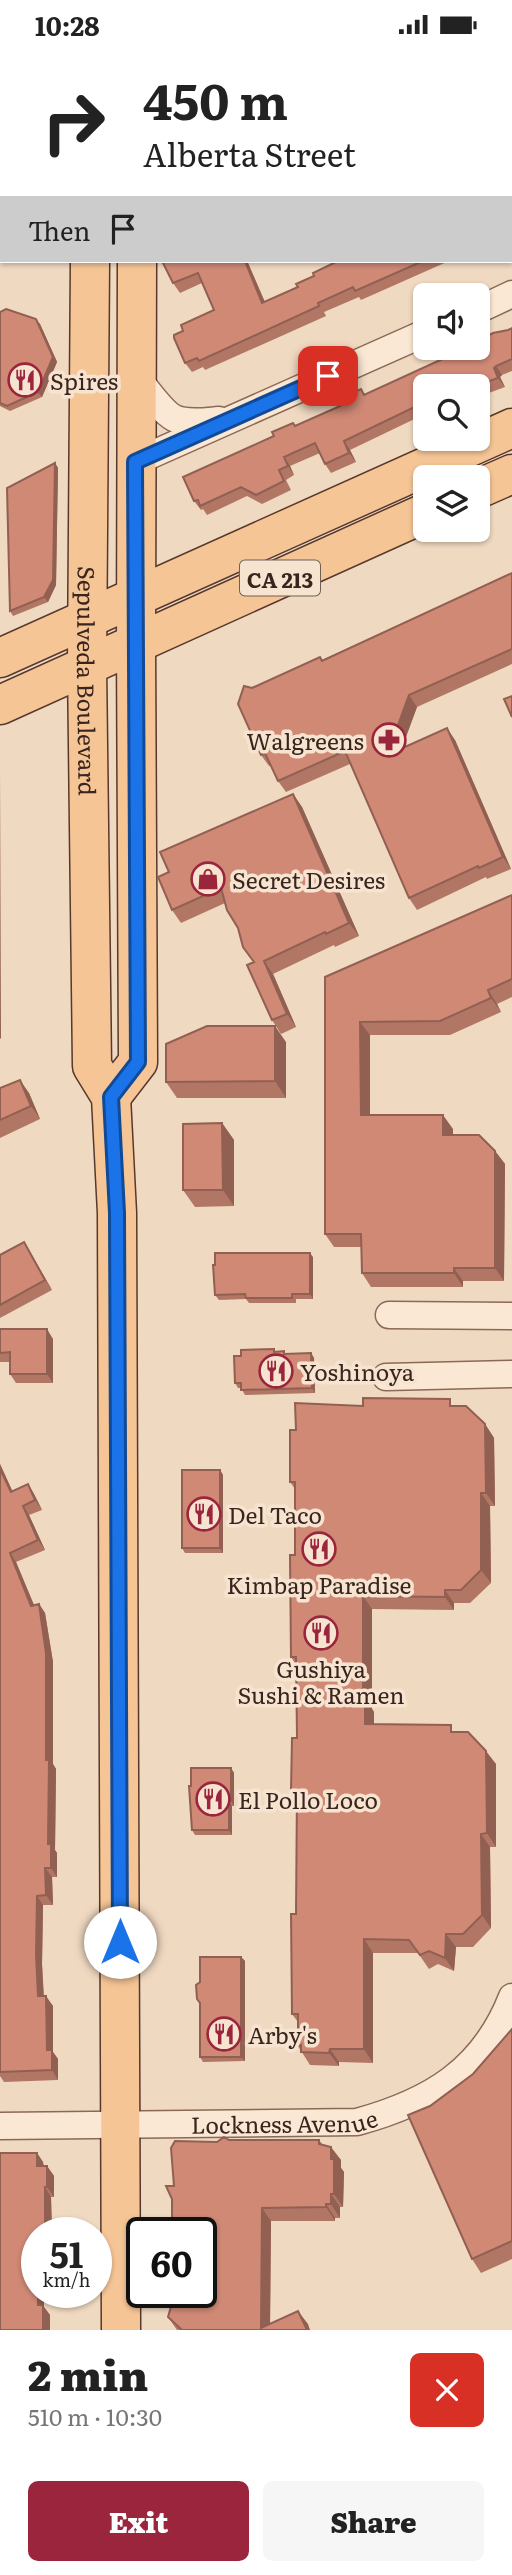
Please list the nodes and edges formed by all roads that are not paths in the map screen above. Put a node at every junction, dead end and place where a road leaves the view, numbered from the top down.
1 (90, 263) edge
2 (137, 263) edge
3 (512, 294) edge
4 (490, 304) edge
5 (413, 338) edge
6 (136, 376) junction
7 (231, 419) junction
8 (512, 428) edge
9 (135, 462) junction
10 (512, 474) edge
11 (490, 484) edge
12 (413, 518) edge
13 (136, 598) junction
14 (89, 619) junction
15 (135, 643) junction
16 (0, 658) edge
17 (87, 665) junction
18 (0, 705) edge
19 (111, 1097) junction
20 (389, 1315) dead end
21 (512, 1316) edge
22 (512, 1374) edge
23 (386, 1377) dead end
24 (512, 1997) edge
25 (0, 2126) edge
26 (122, 2126) junction
27 (121, 2330) edge

1 - 14 main road, Sepulveda Boulevard
2 - 6 main road, Sepulveda Boulevard
3 - 4 street
5 - 7 street
6 - 7 street
6 - 9 main road, Sepulveda Boulevard
7 - 9 street
8 - 13 main road, CA 213
9 - 13 main road, Sepulveda Boulevard
10 - 11 main road
12 - 15 main road, CA 213
13 - 14 main road, CA 213
13 - 15 main road, Sepulveda Boulevard
14 - 16 main road, CA 213
14 - 17 main road, Sepulveda Boulevard
15 - 17 main road, CA 213
15 - 19 main road, Sepulveda Boulevard
17 - 18 main road, CA 213
17 - 19 main road, Sepulveda Boulevard
19 - 26 main road, Sepulveda Boulevard
20 - 21 street
22 - 23 street
24 - 26 street, Lockness Avenue
25 - 26 street, Lockness Avenue
26 - 27 main road, Sepulveda Boulevard

